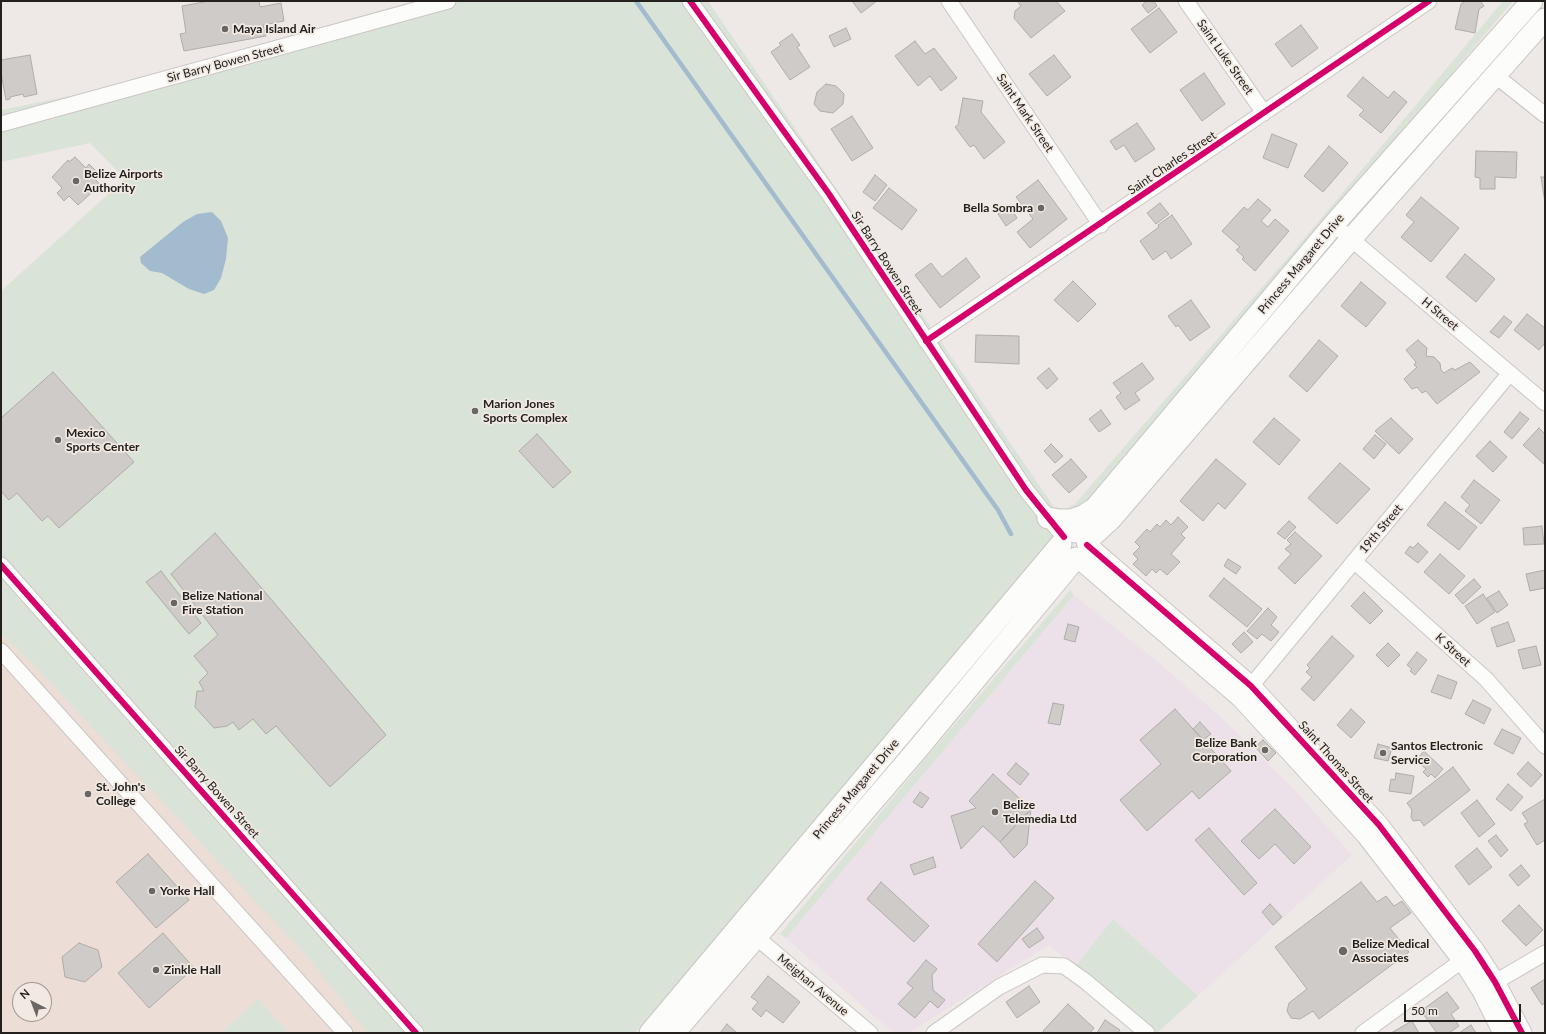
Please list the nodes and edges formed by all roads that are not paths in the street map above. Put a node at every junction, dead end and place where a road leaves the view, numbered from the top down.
1 (448, 1) edge
2 (690, 1) edge
3 (949, 1) edge
4 (1186, 1) edge
5 (1429, 1) edge
6 (1532, 1) edge
7 (1545, 18) edge
8 (1496, 76) junction
9 (1264, 113) junction
10 (1545, 115) edge
11 (1, 124) edge
12 (1335, 223) junction
13 (1101, 225) junction
14 (1351, 239) junction
15 (926, 341) junction
16 (1510, 373) junction
17 (1545, 403) edge
18 (1093, 510) junction
19 (1048, 518) junction
20 (1076, 545) junction
21 (1354, 561) junction
22 (1, 565) edge
23 (1, 651) edge
24 (1251, 686) junction
25 (1293, 743) junction
26 (1545, 746) edge
27 (756, 937) junction
28 (1545, 954) edge
29 (1469, 956) junction
30 (1488, 986) junction
31 (345, 1033) edge
32 (416, 1033) edge
33 (650, 1033) edge
34 (674, 1033) edge
35 (870, 1033) edge
36 (934, 1033) edge
37 (1147, 1033) edge
38 (1363, 1033) edge
39 (1502, 1033) edge
40 (1522, 1033) edge

1 - 11 street, Sir Barry Bowen Street
2 - 15 street, Sir Barry Bowen Street
3 - 13 street, Saint Mark Street
4 - 9 street, Saint Luke Street
5 - 9 street, Saint Charles Street
6 - 12 main road, Princess Margaret Drive
7 - 8 main road, Princess Margaret Drive
8 - 10 street
8 - 14 main road, Princess Margaret Drive
9 - 13 street, Saint Charles Street
12 - 14 street, H Street
12 - 18 main road, Princess Margaret Drive
13 - 15 street, Saint Charles Street
14 - 16 street, H Street
14 - 20 main road, Princess Margaret Drive
15 - 19 street, Sir Barry Bowen Street
16 - 17 street, H Street
16 - 21 street, 19th Street
18 - 19 main road
18 - 20 main road, Princess Margaret Drive
19 - 20 street, Sir Barry Bowen Street
20 - 24 street, Saint Thomas Street
20 - 25 street, Saint Thomas Street
20 - 27 main road, Princess Margaret Drive
20 - 33 main road, Princess Margaret Drive
21 - 24 street, 19th Street
21 - 26 street, K Street
22 - 32 street, Sir Barry Bowen Street
23 - 31 street
24 - 25 street, Saint Thomas Street
25 - 29 street, Saint Thomas Street
27 - 34 main road, Princess Margaret Drive
27 - 35 street, Meighan Avenue
28 - 30 street
29 - 30 street, Saint Thomas Street
29 - 38 street
30 - 39 street, Saint Thomas Street
30 - 40 street, Saint Thomas Street
36 - 37 street

